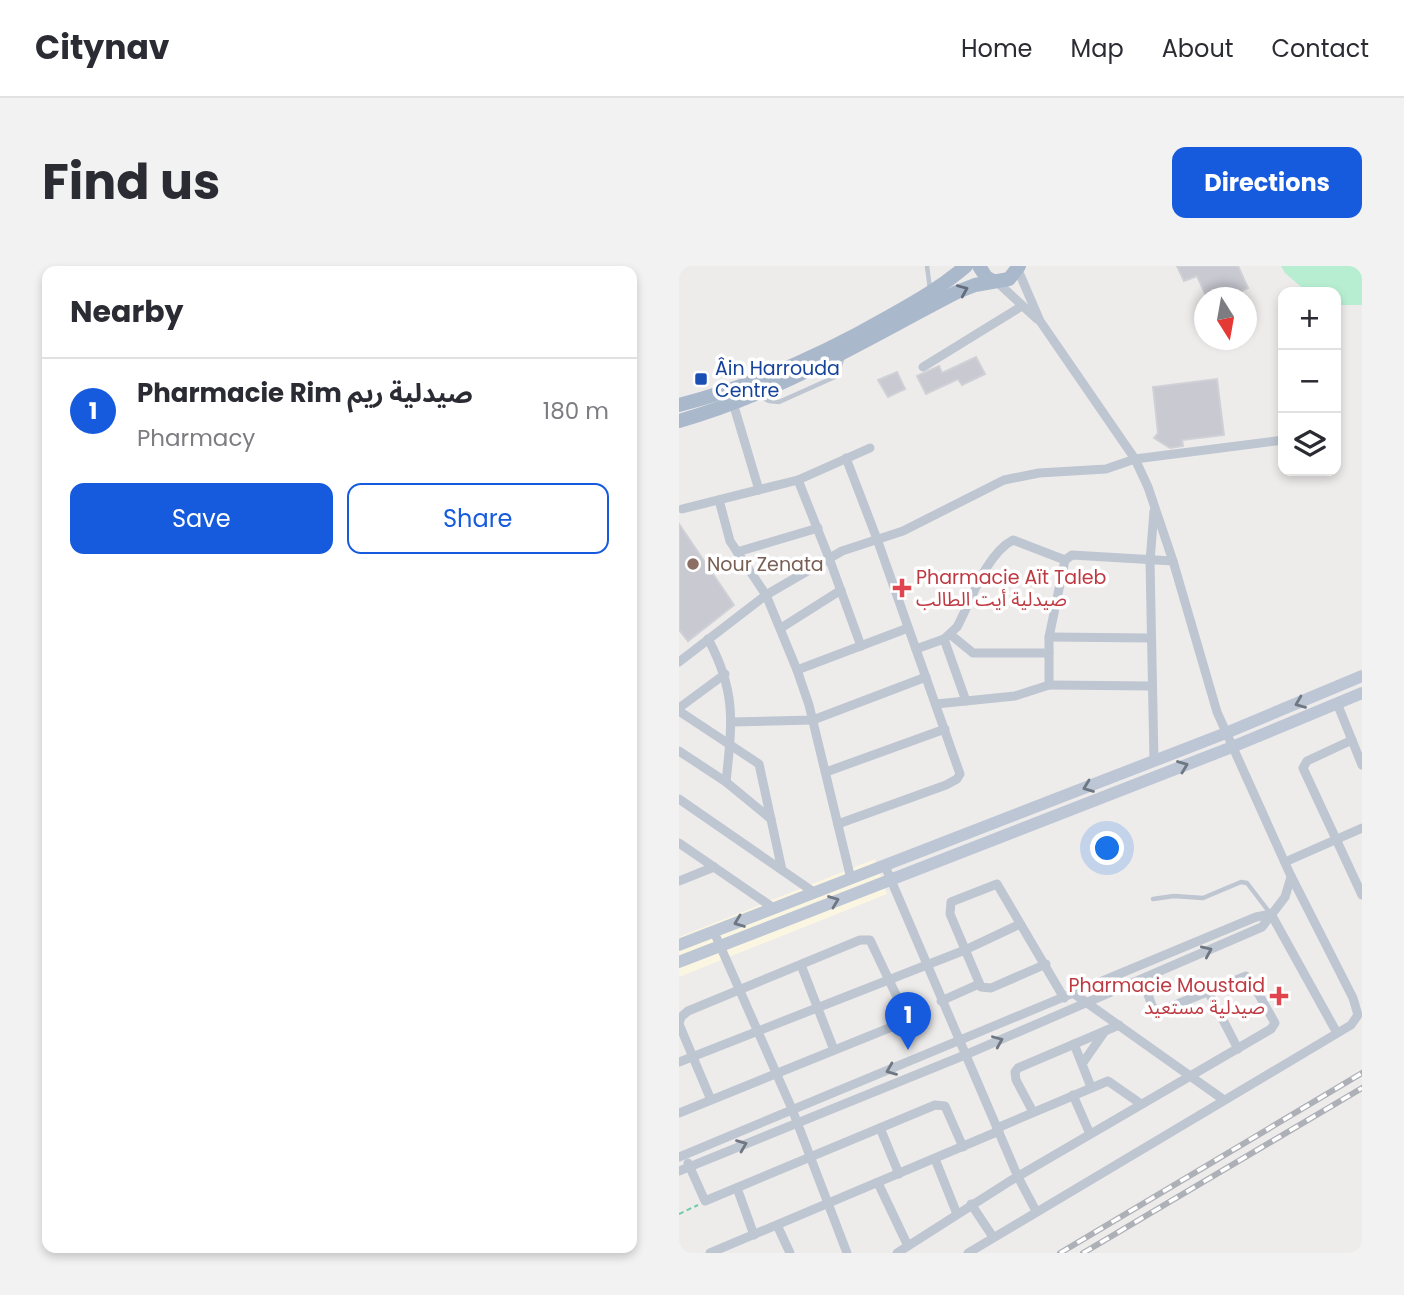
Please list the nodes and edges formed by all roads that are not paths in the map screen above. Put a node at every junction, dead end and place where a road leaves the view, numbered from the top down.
1 (927, 266) edge
2 (966, 266) edge
3 (979, 266) edge
4 (1019, 267) edge
5 (995, 282) junction
6 (931, 292) junction
7 (1022, 306) junction
8 (1040, 321) junction
9 (922, 367) dead end
10 (733, 403) junction
11 (679, 405) edge
12 (679, 421) edge
13 (1278, 441) edge
14 (870, 448) dead end
15 (846, 458) junction
16 (1135, 459) junction
17 (798, 480) junction
18 (759, 490) junction
19 (719, 500) junction
20 (1155, 508) junction
21 (682, 509) dead end
22 (818, 528) junction
23 (877, 539) junction
24 (737, 552) junction
25 (829, 558) junction
26 (1065, 560) junction
27 (1150, 561) junction
28 (1173, 561) junction
29 (841, 590) junction
30 (766, 594) junction
31 (781, 628) junction
32 (908, 628) junction
33 (947, 637) junction
34 (1049, 637) junction
35 (1150, 638) junction
36 (708, 639) junction
37 (861, 646) junction
38 (916, 649) junction
39 (1049, 653) junction
40 (679, 662) edge
41 (797, 670) junction
42 (725, 674) junction
43 (1362, 676) edge
44 (926, 677) junction
45 (1049, 685) junction
46 (1152, 686) junction
47 (1362, 693) edge
48 (966, 701) junction
49 (1338, 703) junction
50 (936, 704) junction
51 (679, 709) edge
52 (813, 720) junction
53 (732, 722) junction
54 (945, 729) junction
55 (1226, 733) junction
56 (1352, 740) junction
57 (730, 746) junction
58 (1232, 747) junction
59 (679, 751) edge
60 (1154, 761) junction
61 (1362, 765) edge
62 (826, 772) junction
63 (726, 782) junction
64 (679, 799) edge
65 (771, 819) junction
66 (838, 824) junction
67 (1362, 828) edge
68 (1335, 839) junction
69 (679, 843) edge
70 (1285, 862) junction
71 (885, 866) junction
72 (715, 867) junction
73 (782, 870) junction
74 (1291, 877) junction
75 (851, 879) junction
76 (890, 879) junction
77 (679, 881) edge
78 (815, 893) junction
79 (1362, 895) edge
80 (1153, 899) dead end
81 (775, 909) junction
82 (1271, 914) junction
83 (1020, 924) junction
84 (714, 932) junction
85 (679, 945) edge
86 (720, 946) junction
87 (965, 950) junction
88 (679, 962) edge
89 (1046, 964) junction
90 (801, 965) junction
91 (926, 965) junction
92 (888, 979) junction
93 (1143, 979) junction
94 (979, 984) junction
95 (741, 991) junction
96 (1208, 991) junction
97 (1073, 993) junction
98 (1064, 998) junction
99 (941, 1001) junction
100 (1087, 1003) junction
101 (817, 1007) junction
102 (1119, 1026) junction
103 (1105, 1031) junction
104 (759, 1032) junction
105 (1336, 1033) junction
106 (959, 1042) junction
107 (1074, 1044) junction
108 (834, 1049) junction
109 (1238, 1049) junction
110 (965, 1055) junction
111 (693, 1057) junction
112 (679, 1062) edge
113 (1082, 1064) junction
114 (776, 1072) junction
115 (1190, 1075) junction
116 (1091, 1087) junction
117 (1073, 1095) junction
118 (711, 1100) junction
119 (1224, 1100) junction
120 (1141, 1104) junction
121 (792, 1109) junction
122 (1033, 1112) junction
123 (679, 1113) edge
124 (797, 1123) junction
125 (880, 1128) junction
126 (998, 1129) junction
127 (1090, 1134) junction
128 (964, 1147) junction
129 (682, 1156) edge
130 (810, 1158) junction
131 (935, 1159) junction
132 (690, 1167) junction
133 (679, 1171) edge
134 (899, 1174) junction
135 (1018, 1177) junction
136 (878, 1183) junction
137 (737, 1188) junction
138 (828, 1205) junction
139 (971, 1205) junction
140 (1036, 1211) junction
141 (957, 1214) junction
142 (777, 1225) junction
143 (754, 1235) junction
144 (993, 1237) junction
145 (908, 1246) junction
146 (710, 1253) edge
147 (790, 1253) edge
148 (847, 1253) edge
149 (897, 1253) edge
150 (968, 1253) edge

1 - 6 lane
2 - 6 main road
3 - 5 main road
4 - 5 main road
4 - 8 street
5 - 7 street
10 -> 5 main road
6 - 11 main road
7 - 8 street
7 - 9 street
8 - 16 street
10 - 12 main road
10 - 18 street
13 - 16 street
14 - 15 street
15 - 17 street
15 - 23 street
16 - 20 street
16 - 23 street
17 - 18 street
17 - 22 street
18 - 19 street
19 - 21 street
19 - 24 street
20 - 27 street
20 - 28 street
22 - 24 street
22 - 25 street
23 - 25 street
23 - 32 street
24 - 30 street
25 - 29 street
25 - 30 street
26 - 27 street
26 - 33 street
26 - 34 street
27 - 28 street
27 - 35 street
28 - 55 street
29 - 31 street
29 - 37 street
30 - 31 street
30 - 36 street
31 - 41 street
32 - 37 street
32 - 38 street
33 - 38 street
33 - 39 street
33 - 48 street
34 - 35 street
34 - 39 street
35 - 46 street
36 - 40 street
36 - 42 street
37 - 41 street
38 - 44 street
39 - 45 street
41 - 52 street
42 - 51 street
42 - 53 street
43 -> 55 street
44 - 50 street
44 - 52 street
45 - 46 street
45 - 48 street
46 - 60 street
47 - 49 street
48 - 50 street
49 - 56 street
49 - 58 street
50 - 54 street
51 - 57 street
52 - 53 street
52 - 62 street
53 - 57 street
54 - 62 street
54 - 66 street
55 - 58 street
55 - 60 street
56 - 61 street
56 - 68 street
57 - 63 street
57 - 65 street
58 - 70 street
76 -> 58 street
59 - 63 street
60 -> 71 street
62 - 66 street
63 - 65 street
64 - 73 street
65 - 73 street
66 - 75 street
67 - 68 street
68 - 70 street
68 - 79 street
69 - 72 street
70 - 74 street
71 - 75 street
71 - 76 street
72 - 77 street
72 - 81 street
73 - 78 street
74 - 82 street
74 - 105 street
75 - 78 street
86 -> 76 street
76 - 91 street
78 - 81 street
80 - 82 lane
81 -> 84 street
93 -> 82 street
82 - 97 street
82 - 105 street
83 - 87 street
83 - 87 street
83 - 89 street
84 - 85 street
84 - 86 street
86 - 88 street
86 - 95 street
87 - 91 street
87 - 94 street
89 - 94 street
89 - 98 street
90 - 92 street
90 - 95 street
90 - 101 street
91 - 92 street
91 - 99 street
92 - 101 street
92 - 108 street
93 - 96 street
93 - 100 street
94 - 99 street
95 - 104 street
95 - 111 street
96 - 109 street
96 - 109 street
97 - 98 street
97 - 100 street
98 - 106 street
99 - 106 street
100 - 102 street
110 -> 100 street
101 - 104 street
101 - 108 street
102 - 103 street
102 - 115 street
103 - 107 street
103 - 113 street
104 - 111 street
104 - 114 street
105 - 119 street
106 - 110 street
106 -> 121 street
107 - 113 street
107 - 122 street
108 - 114 street
109 - 115 street
110 - 124 street
110 - 126 street
111 - 112 street
111 - 118 street
113 - 116 street
114 - 118 street
114 - 121 street
115 - 119 street
115 - 120 street
116 - 117 street
116 - 120 street
117 - 122 street
117 - 127 street
118 - 123 street
119 - 140 street
120 - 127 street
121 - 124 street
121 - 129 street
122 - 126 street
124 - 130 street
132 -> 124 street
125 - 128 street
125 - 130 street
125 - 134 street
126 - 128 street
126 - 135 street
127 - 135 street
128 - 131 street
129 - 132 street
130 - 137 street
130 - 138 street
131 - 134 street
131 - 141 street
132 - 133 street
132 - 137 street
134 - 136 street
135 - 139 street
135 - 140 street
136 - 138 street
136 - 145 street
137 - 143 street
138 - 142 street
138 - 148 street
139 - 141 street
139 - 144 street
140 - 144 street
141 - 145 street
142 - 143 street
142 - 147 street
143 - 146 street
144 - 150 street
145 - 149 street

